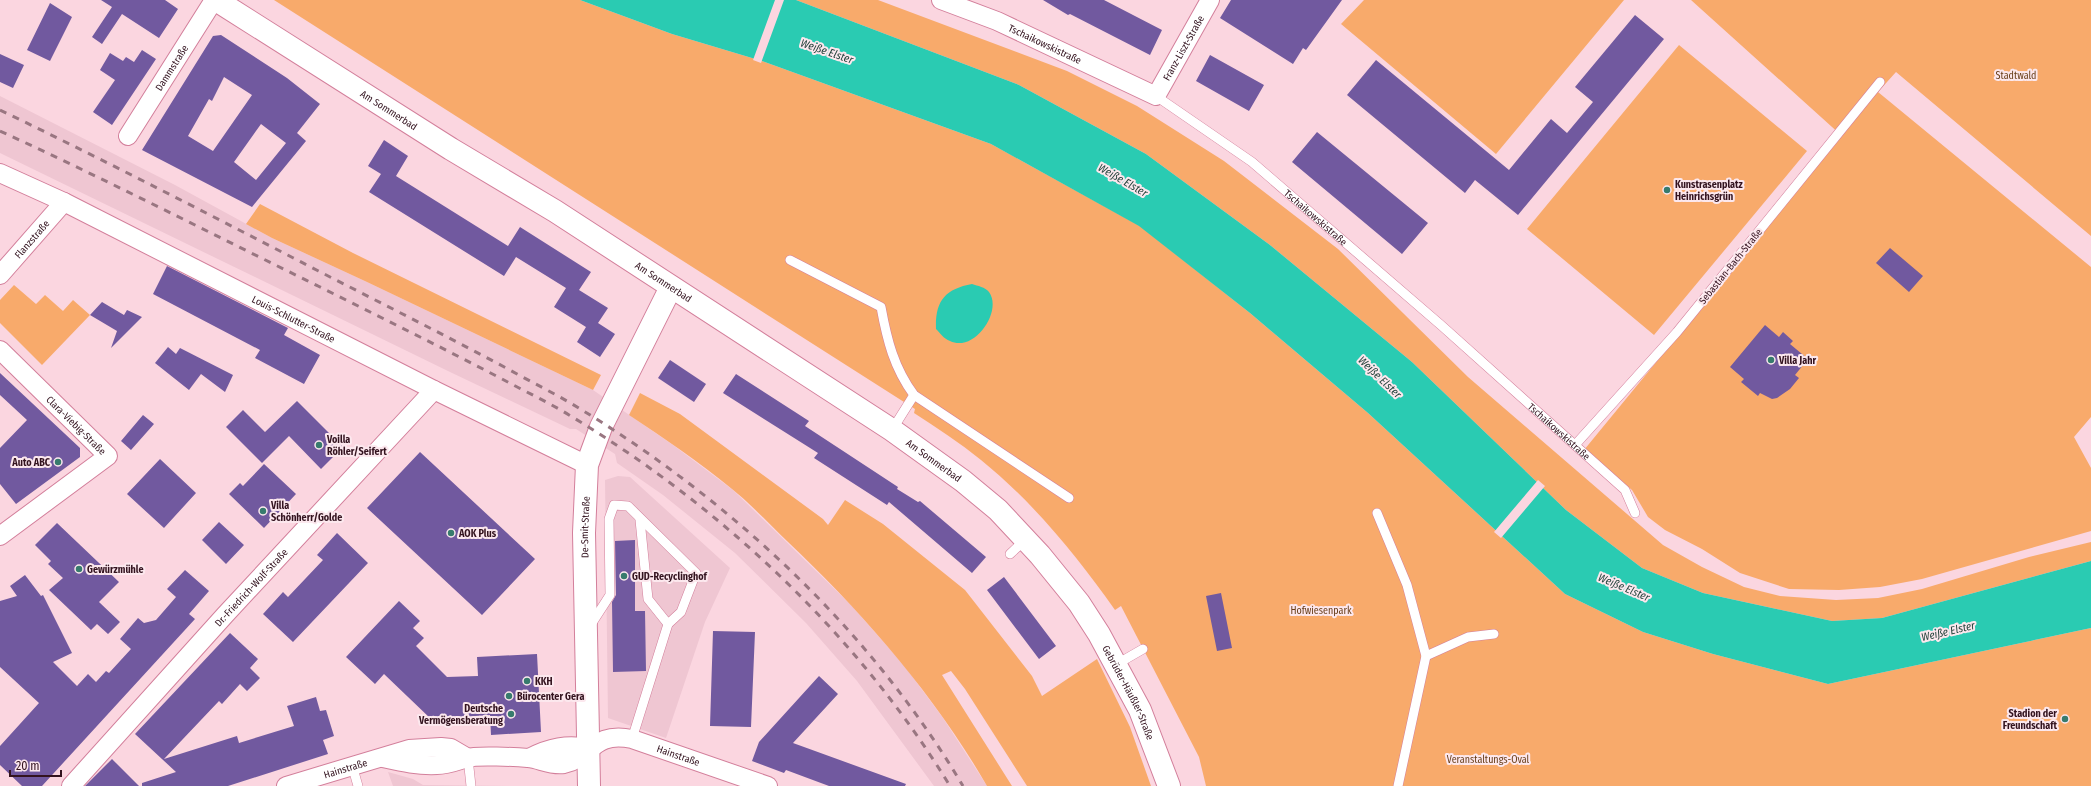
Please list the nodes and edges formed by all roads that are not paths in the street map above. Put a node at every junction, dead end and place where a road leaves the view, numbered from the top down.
1 (215, 0) edge
2 (941, 0) edge
3 (1210, 0) edge
4 (1880, 82) dead end
5 (1156, 96) junction
6 (128, 136) dead end
7 (0, 173) edge
8 (64, 202) junction
9 (790, 260) dead end
10 (0, 275) edge
11 (671, 287) junction
12 (0, 350) edge
13 (434, 390) junction
14 (914, 395) junction
15 (892, 430) junction
16 (1575, 445) junction
17 (587, 465) junction
18 (1069, 498) dead end
19 (1377, 513) dead end
20 (1635, 513) dead end
21 (640, 520) junction
22 (0, 536) edge
23 (1026, 539) junction
24 (1010, 554) dead end
25 (1079, 604) joint
26 (668, 624) junction
27 (586, 632) junction
28 (1494, 634) dead end
29 (1143, 649) dead end
30 (1426, 656) junction
31 (1117, 664) junction
32 (632, 739) junction
33 (589, 748) junction
34 (468, 758) junction
35 (352, 766) junction
36 (71, 786) edge
37 (286, 786) edge
38 (358, 786) edge
39 (471, 786) edge
40 (589, 786) edge
41 (768, 786) edge
42 (1169, 786) edge
43 (1398, 786) edge

1 - 6 street, Dammstraße
1 - 11 main road, Am Sommerbad
2 - 5 street, Tschaikowskistraße
3 - 5 street, Franz-Liszt-Straße
4 - 16 lane, Sebastian-Bach-Straße
5 - 16 lane, Tschaikowskistraße
7 - 8 street, Louis-Schlutter-Straße
8 - 10 street, Flanzstraße
8 - 13 street, Louis-Schlutter-Straße
9 - 14 lane
11 - 15 main road, Am Sommerbad
11 - 17 main road, De-Smit-Straße
12 - 22 street, Clara-Viebig-Straße
13 - 17 street, Louis-Schlutter-Straße
13 - 36 street, Dr.-Friedrich-Wolf-Straße
14 - 15 lane
14 - 18 lane
15 - 23 main road, Am Sommerbad
16 - 20 lane, Tschaikowskistraße
17 - 27 main road, De-Smit-Straße
19 - 30 lane
21 - 26 lane
21 - 26 lane
21 - 27 lane
23 - 24 lane
23 - 25 main road, Am Sommerbad
25 - 31 main road, Gebrüder-Häußler-Straße
26 - 32 lane
27 - 33 main road, De-Smit-Straße
28 - 30 lane
29 - 31 lane
30 - 43 lane
31 - 42 main road, Gebrüder-Häußler-Straße
32 - 33 street, Hainstraße
32 - 41 street, Hainstraße
33 - 34 street
33 - 40 main road, De-Smit-Straße
34 - 35 street, Hainstraße
34 - 39 lane
35 - 37 street, Hainstraße
35 - 38 lane

